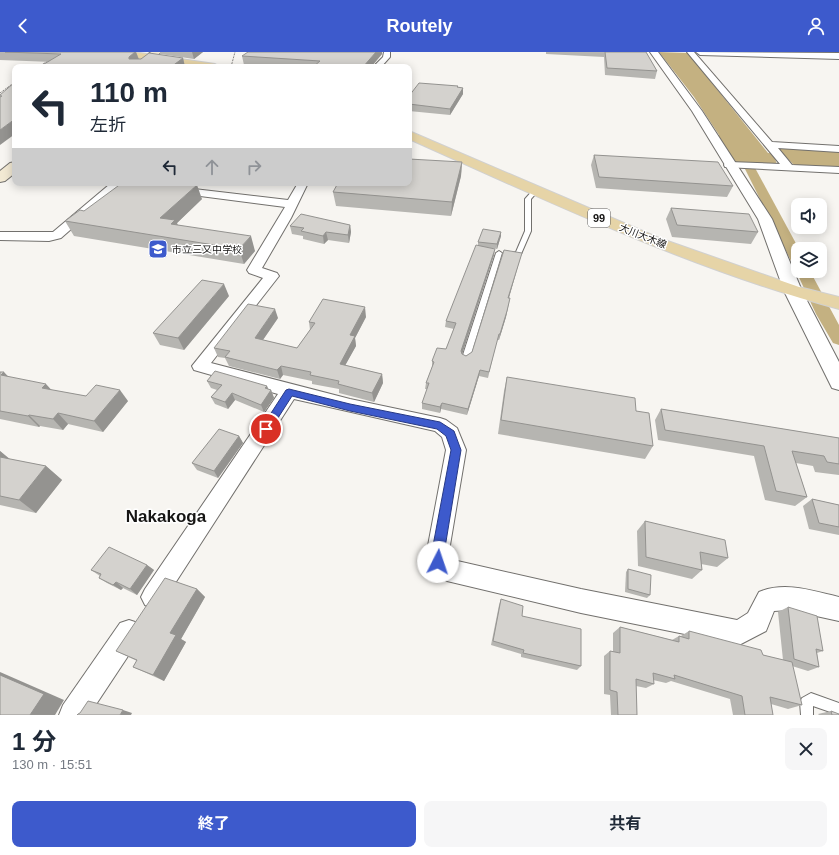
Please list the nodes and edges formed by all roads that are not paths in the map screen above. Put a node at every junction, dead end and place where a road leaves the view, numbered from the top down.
1 (116, 52) edge
2 (387, 52) edge
3 (654, 52) edge
4 (690, 52) edge
5 (700, 52) edge
6 (154, 54) edge
7 (839, 56) edge
8 (142, 64) edge
9 (201, 64) edge
10 (380, 64) edge
11 (412, 136) edge
12 (771, 146) junction
13 (839, 149) edge
14 (732, 165) junction
15 (788, 166) junction
16 (12, 168) edge
17 (839, 170) edge
18 (0, 178) edge
19 (114, 186) edge
20 (138, 186) edge
21 (301, 186) edge
22 (154, 188) edge
23 (169, 189) edge
24 (535, 191) junction
25 (292, 204) junction
26 (0, 236) edge
27 (797, 291) junction
28 (838, 303) edge
29 (466, 358) edge
30 (839, 382) edge
31 (289, 392) junction
32 (839, 609) edge
33 (839, 709) edge
34 (73, 715) edge
35 (807, 715) edge

1 - 6 main road
2 - 10 street
3 - 14 street
4 - 12 street
5 - 7 street
6 - 8 main road
6 - 9 main road
11 - 24 main road, 大川大木線 / 99
12 - 13 street
12 - 15 street
14 - 15 street
14 - 27 street
15 - 17 street
16 - 18 main road
19 - 26 street
20 - 22 street
21 - 25 street
23 - 25 street
24 - 27 main road, 大川大木線 / 99
24 - 29 lane
25 - 31 street
27 - 28 main road, 大川大木線 / 99
27 - 30 street
31 - 32 street
31 - 34 street
33 - 35 lane

